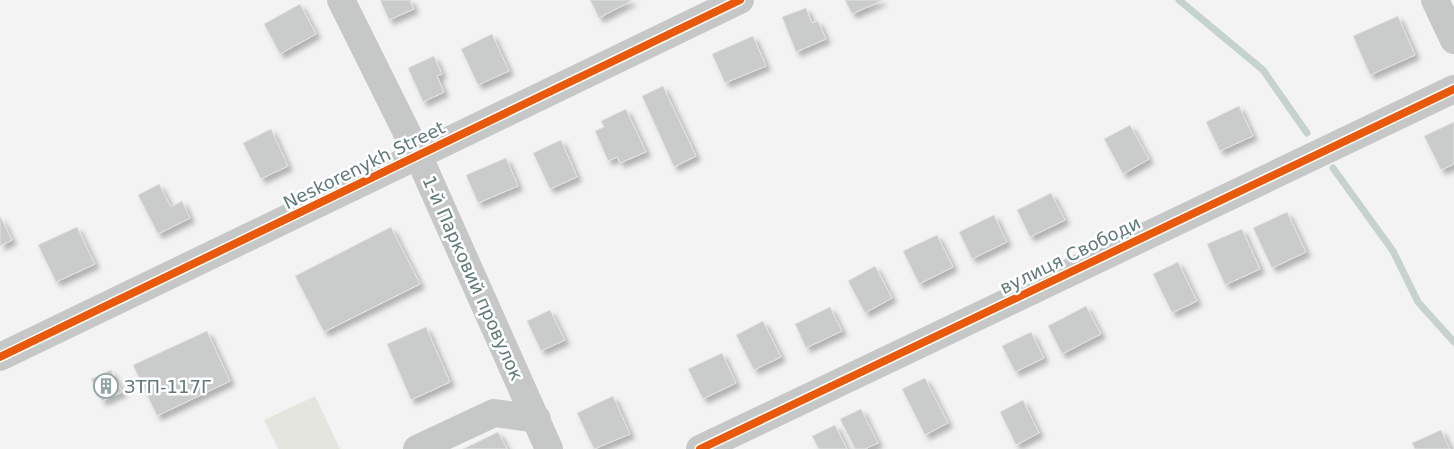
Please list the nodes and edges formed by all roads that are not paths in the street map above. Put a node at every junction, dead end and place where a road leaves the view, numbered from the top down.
1 (341, 0) edge
2 (740, 0) edge
3 (1435, 0) edge
4 (1454, 40) edge
5 (1454, 89) edge
6 (418, 155) junction
7 (0, 356) edge
8 (537, 419) junction
9 (417, 449) edge
10 (549, 449) edge
11 (700, 449) edge

1 - 6 street, 1-й Парковий провулок
2 - 6 street, Neskorenykh Street
3 - 4 street
5 - 11 street, вулиця Свободи
6 - 7 street, Neskorenykh Street
6 - 8 street, 1-й Парковий провулок
8 - 9 street
8 - 10 street, 1-й Парковий провулок

